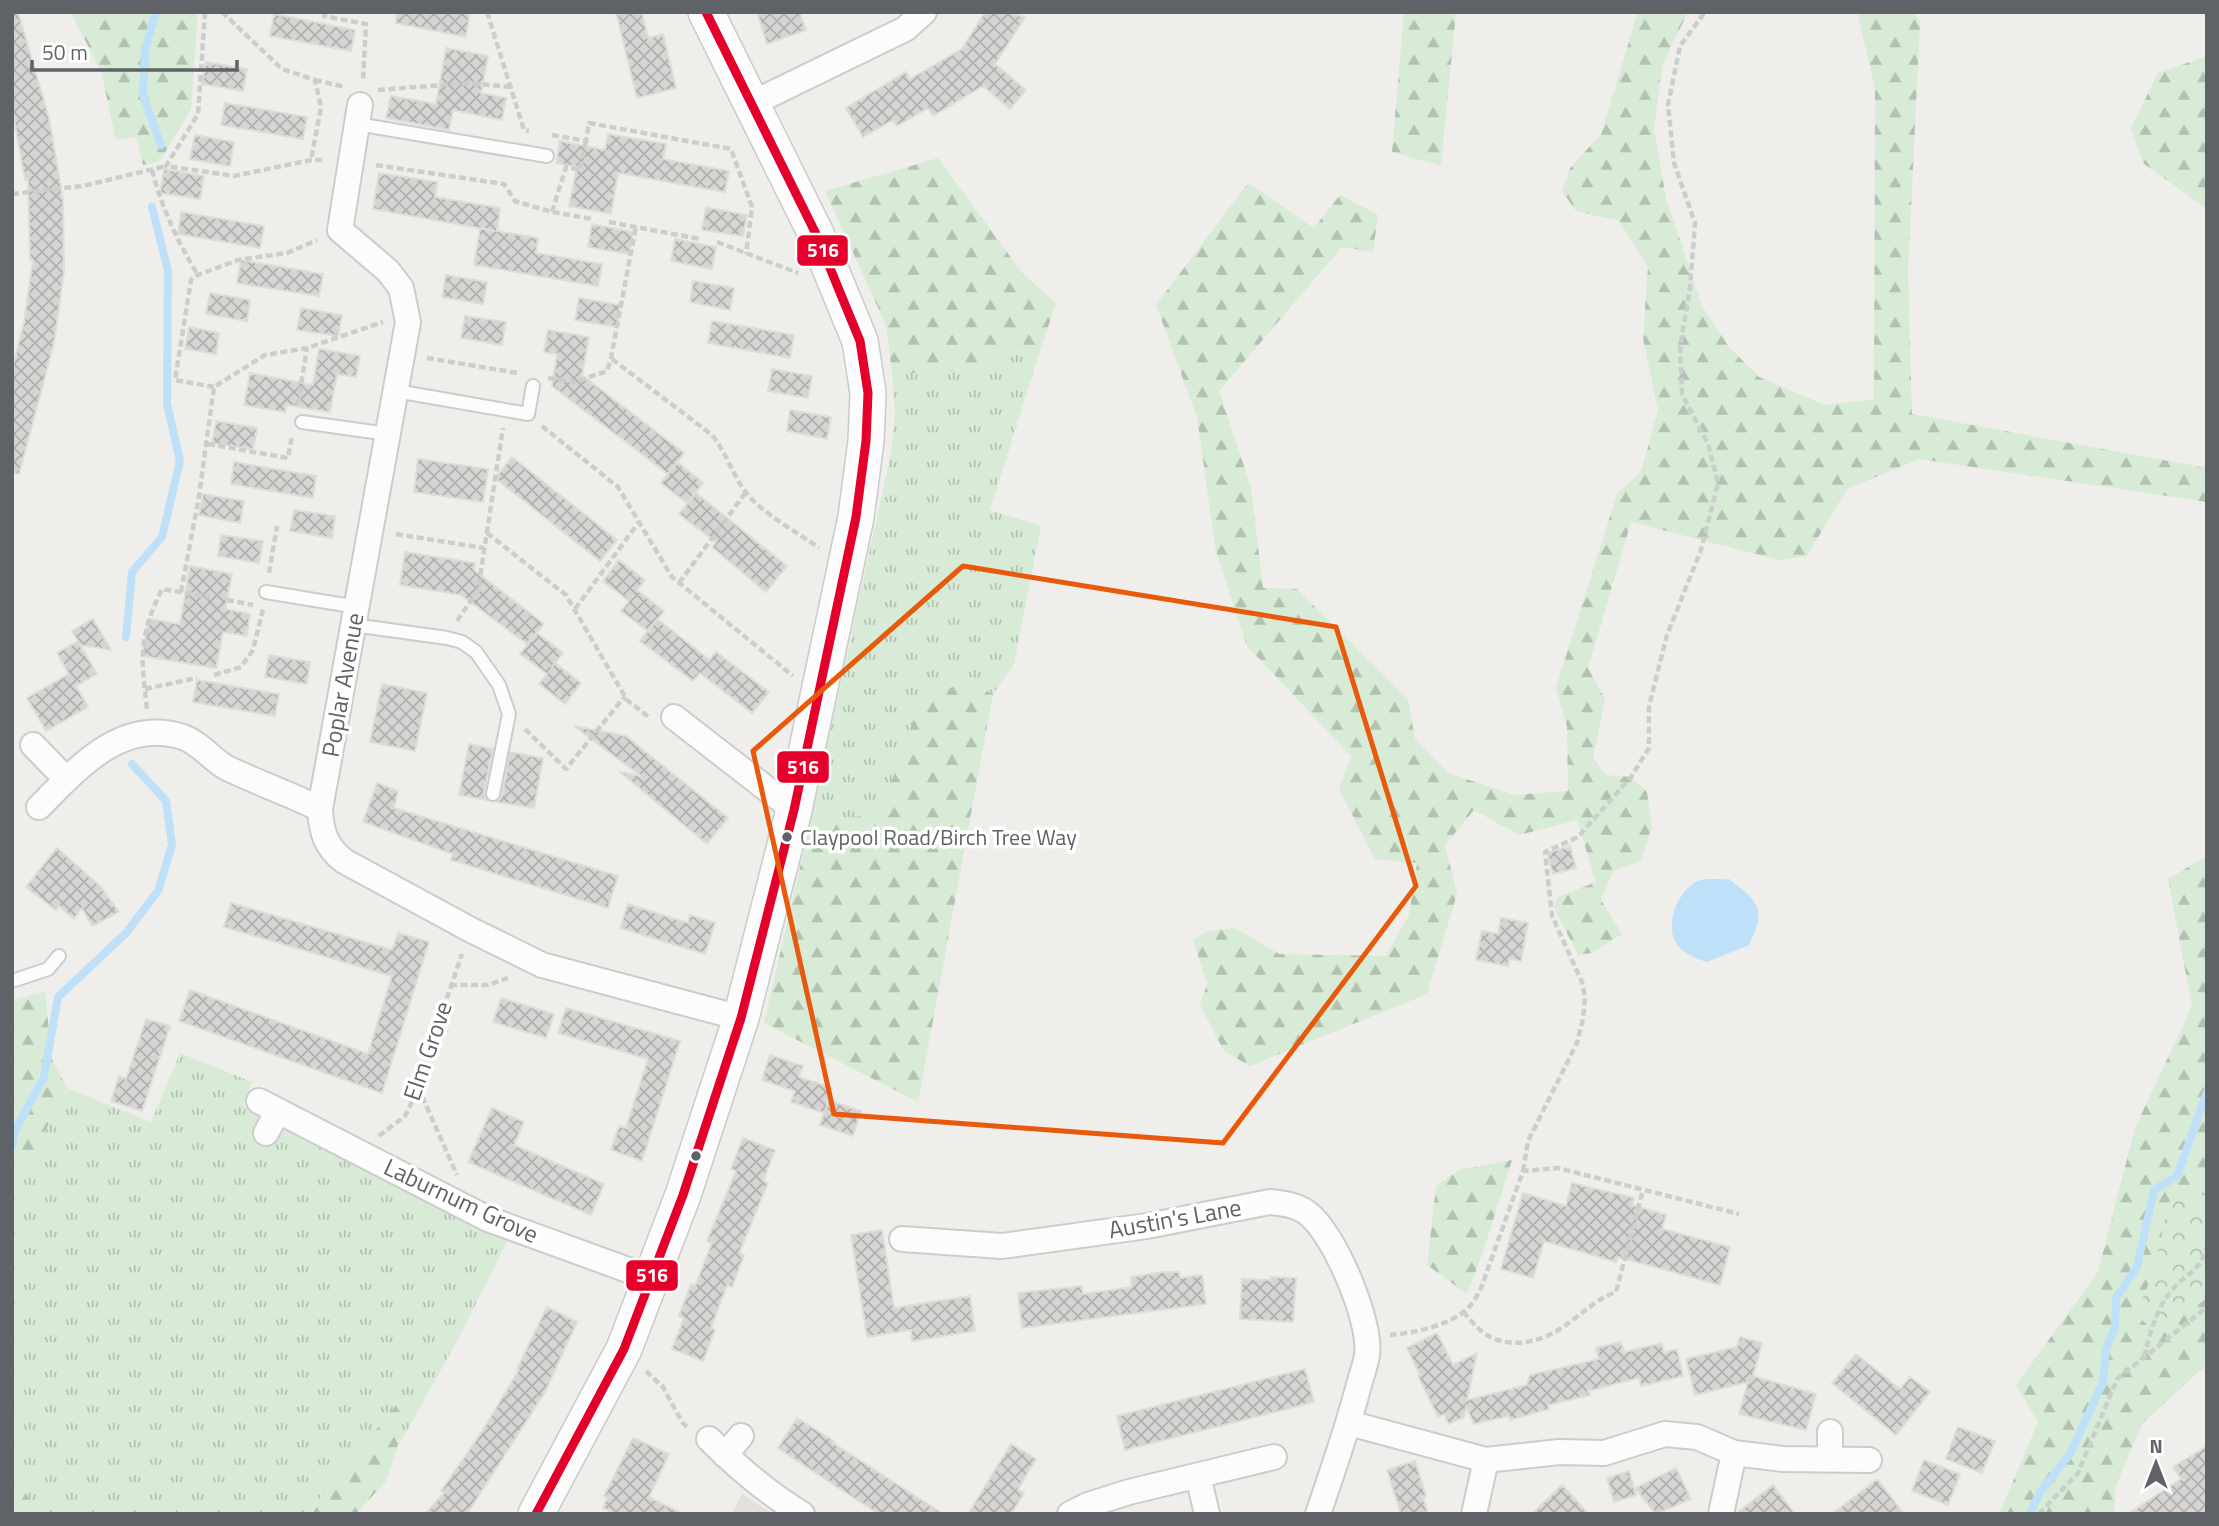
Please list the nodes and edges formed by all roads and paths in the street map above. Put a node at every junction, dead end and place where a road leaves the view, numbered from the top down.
1 (205, 12) edge
2 (222, 12) edge
3 (325, 12) edge
4 (487, 12) edge
5 (706, 12) edge
6 (924, 12) edge
7 (1705, 12) edge
8 (315, 80) junction
9 (511, 87) junction
10 (753, 103) junction
11 (360, 107) junction
12 (537, 132) dead end
13 (549, 135) dead end
14 (586, 141) junction
15 (547, 156) dead end
16 (352, 161) junction
17 (166, 166) junction
18 (152, 170) junction
19 (12, 194) edge
20 (552, 212) junction
21 (593, 219) dead end
22 (609, 222) dead end
23 (636, 226) junction
24 (340, 230) junction
25 (701, 239) dead end
26 (717, 242) dead end
27 (746, 254) junction
28 (198, 275) junction
29 (840, 288) junction
30 (407, 312) junction
31 (307, 348) junction
32 (402, 354) junction
33 (611, 358) junction
34 (521, 373) dead end
35 (534, 381) joint
36 (214, 387) junction
37 (396, 391) junction
38 (297, 409) dead end
39 (506, 410) junction
40 (528, 414) junction
41 (302, 422) dead end
42 (293, 433) dead end
43 (388, 434) junction
44 (208, 444) junction
45 (746, 492) junction
46 (639, 522) junction
47 (370, 530) junction
48 (487, 533) junction
49 (484, 548) junction
50 (845, 566) junction
51 (679, 583) junction
52 (181, 592) junction
53 (266, 592) dead end
54 (211, 597) dead end
55 (227, 600) dead end
56 (264, 607) dead end
57 (575, 610) junction
58 (355, 616) junction
59 (447, 638) junction
60 (197, 678) dead end
61 (145, 689) junction
62 (625, 696) junction
63 (818, 697) junction
64 (509, 714) junction
65 (674, 718) joint
66 (150, 731) junction
67 (33, 745) dead end
68 (66, 779) junction
69 (493, 794) dead end
70 (39, 807) dead end
71 (320, 809) junction
72 (794, 810) junction
73 (471, 930) junction
74 (59, 956) dead end
75 (542, 965) junction
76 (12, 981) edge
77 (450, 985) junction
78 (741, 1018) junction
79 (418, 1086) junction
80 (266, 1133) dead end
81 (358, 1152) junction
82 (1523, 1171) junction
83 (1643, 1190) junction
84 (472, 1211) junction
85 (1739, 1214) dead end
86 (902, 1239) dead end
87 (2207, 1248) edge
88 (2200, 1265) junction
89 (2207, 1269) edge
90 (650, 1278) junction
91 (2207, 1307) edge
92 (1463, 1312) junction
93 (1368, 1336) junction
94 (624, 1349) junction
95 (2143, 1358) junction
96 (1349, 1423) junction
97 (1830, 1432) dead end
98 (725, 1443) joint
99 (1734, 1453) junction
100 (1274, 1457) dead end
101 (1486, 1460) junction
102 (1830, 1460) junction
103 (1870, 1460) dead end
104 (1198, 1476) junction
105 (536, 1514) edge
106 (802, 1514) edge
107 (1070, 1514) edge
108 (1207, 1514) edge
109 (1318, 1514) edge
110 (1475, 1514) edge
111 (1721, 1514) edge
112 (2039, 1514) edge

1 - 17 path
2 - 8 path
3 - 11 path
4 - 9 path
5 - 10 street
6 - 10 street
7 - 82 path
8 - 11 path
8 - 17 path
9 - 11 path
9 - 12 path
10 - 29 street
11 - 15 lane
11 - 16 street
13 - 14 path
14 - 20 path
14 - 27 path
16 - 20 path
16 - 24 street
17 - 18 path
18 - 19 path
18 - 28 path
20 - 21 path
22 - 23 path
23 - 25 path
23 - 33 path
24 - 28 path
24 - 30 street, Poplar Avenue
26 - 27 path
27 - 29 path
28 - 36 path
29 - 50 street
30 - 31 path
30 - 32 street, Poplar Avenue
31 - 36 path
31 - 38 path
32 - 34 path
32 - 37 street, Poplar Avenue
33 - 35 path
33 - 45 path
35 - 40 lane
36 - 44 path
37 - 39 lane
37 - 43 street, Poplar Avenue
39 - 40 lane
39 - 48 path
40 - 46 path
41 - 43 lane
42 - 44 path
43 - 47 street, Poplar Avenue
44 - 52 path
45 - 50 path
45 - 51 path
46 - 51 path
46 - 57 path
47 - 49 path
47 - 58 street, Poplar Avenue
48 - 49 path
48 - 57 path
49 - 59 path
50 - 63 street
51 - 63 path
52 - 54 path
52 - 61 path
53 - 58 lane
55 - 56 path
57 - 62 path
58 - 59 lane
58 - 71 street, Poplar Avenue
59 - 64 lane
60 - 61 path
61 - 66 path
62 - 64 path
62 - 65 path
63 - 72 street
64 - 69 lane
65 - 72 street
66 - 68 street
66 - 71 street
67 - 68 street
68 - 70 street
71 - 73 street, Poplar Avenue
72 - 78 street
73 - 75 street, Poplar Avenue
73 - 77 path, Elm Grove
74 - 76 lane
75 - 77 path
75 - 78 street, Poplar Avenue
77 - 79 path, Elm Grove
78 - 90 street
79 - 81 path, Elm Grove
79 - 84 path
80 - 81 street, Laburnum Grove
81 - 84 street, Laburnum Grove
82 - 83 path
82 - 92 path
83 - 85 path
83 - 92 path
84 - 90 street, Laburnum Grove
86 - 93 street, Austin's Lane
87 - 88 path
88 - 89 path
88 - 95 path
90 - 94 street
91 - 95 path
92 - 93 path
93 - 96 street, Austin's Lane
94 - 98 path
94 - 105 street
95 - 112 path
96 - 101 street
96 - 109 street, Austin's Lane
97 - 102 street
98 - 106 street
99 - 101 street
99 - 102 street
99 - 111 street
100 - 104 street
101 - 110 street
102 - 103 street
104 - 107 street
104 - 108 street

